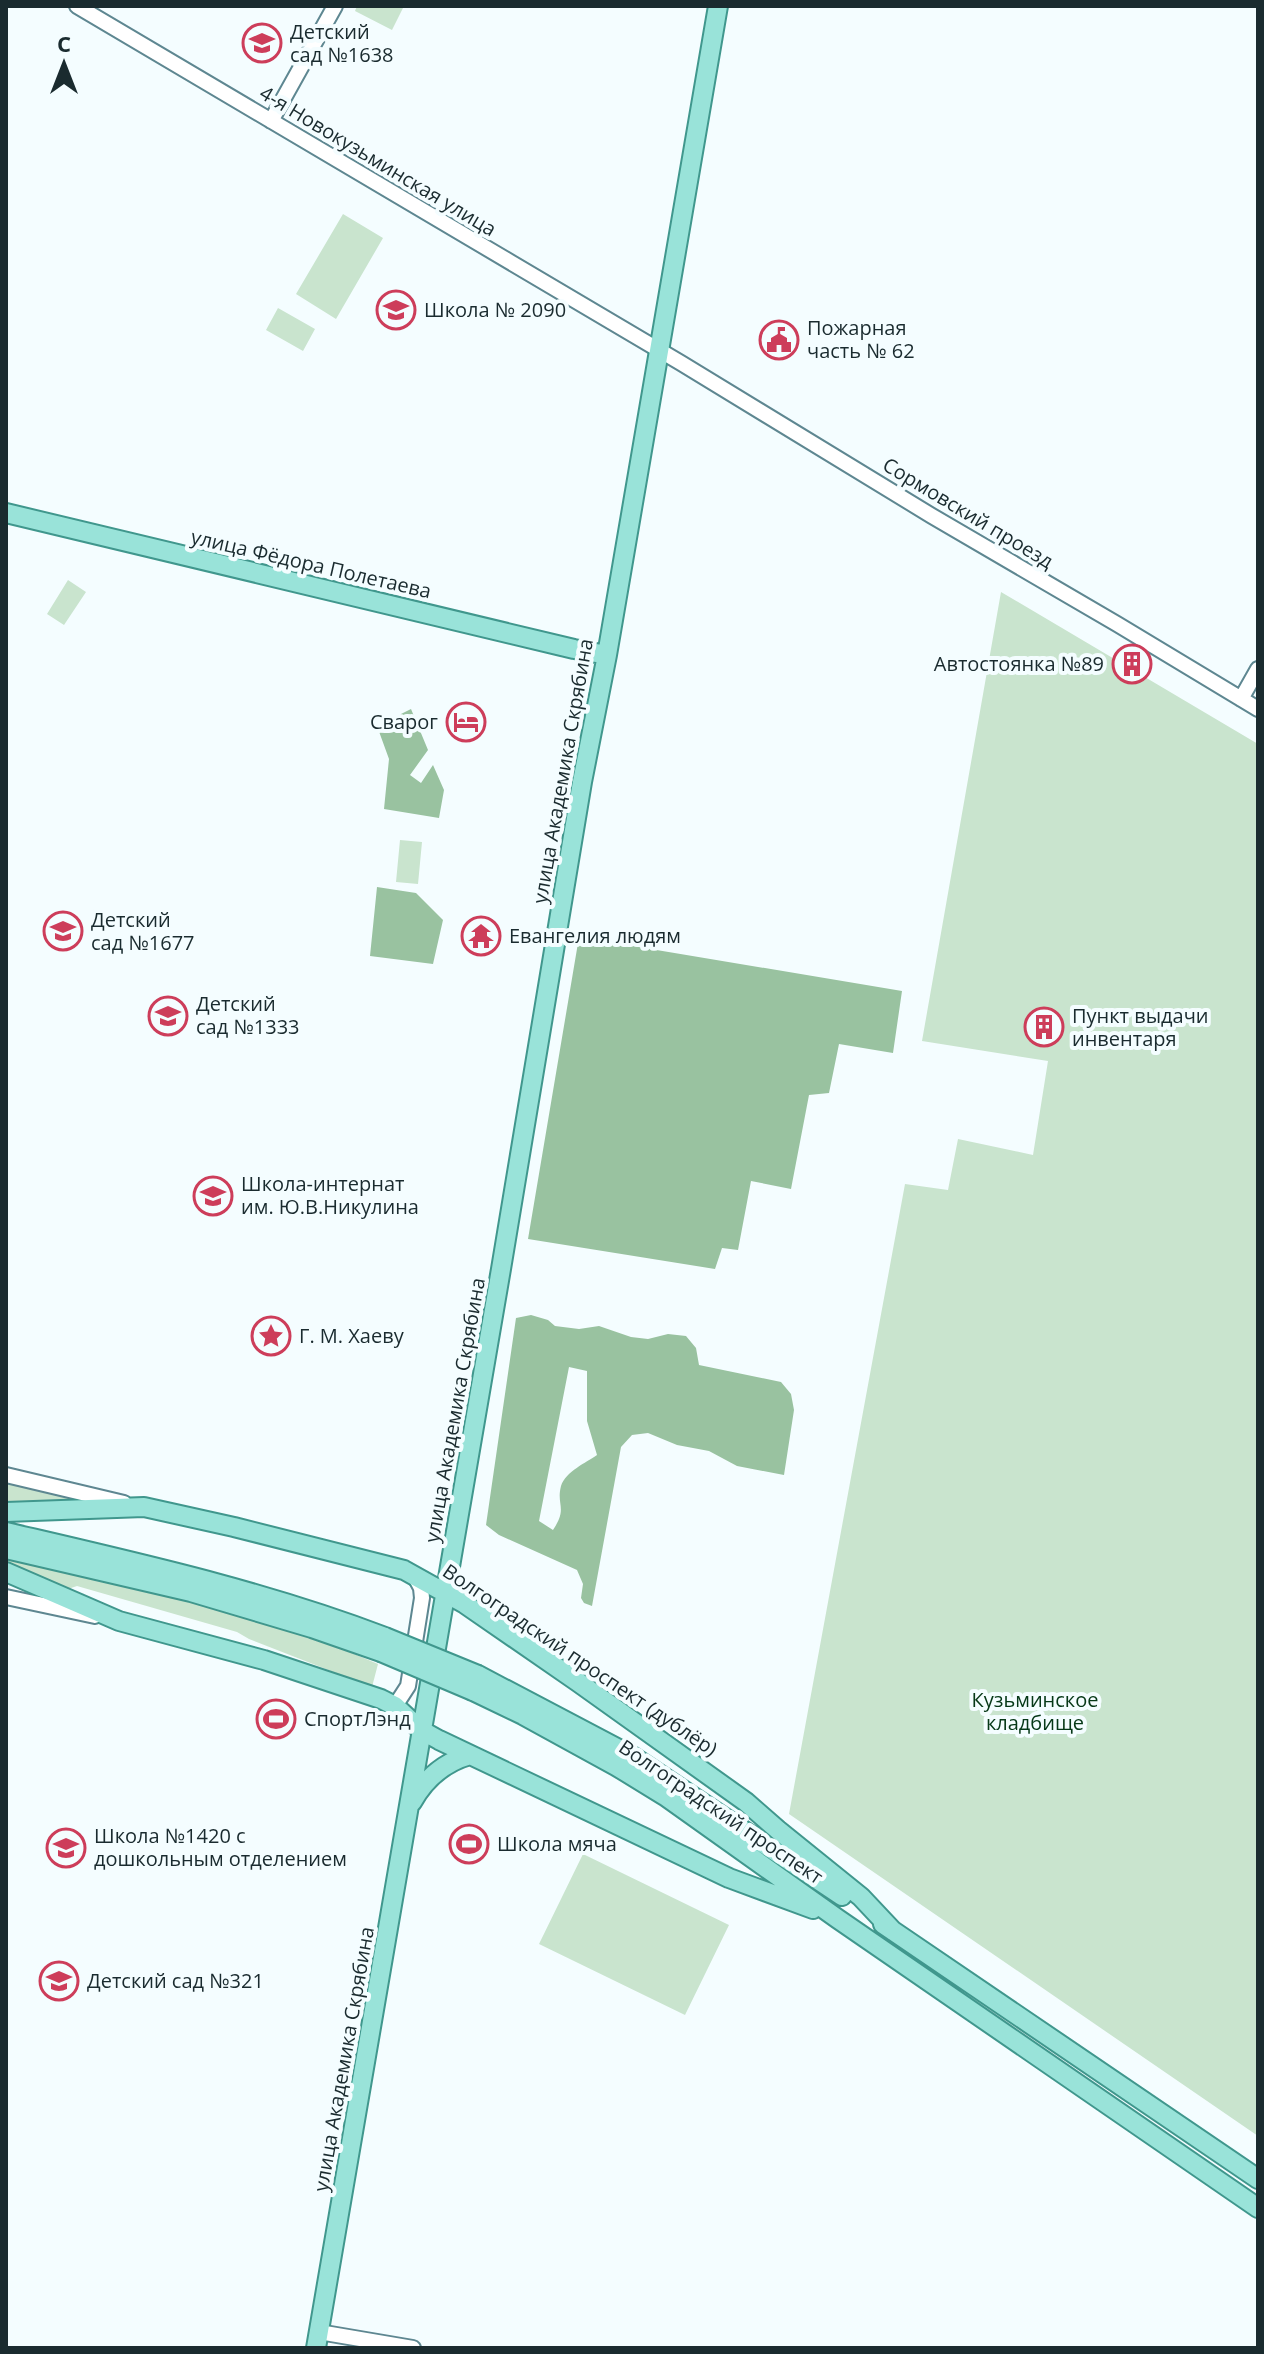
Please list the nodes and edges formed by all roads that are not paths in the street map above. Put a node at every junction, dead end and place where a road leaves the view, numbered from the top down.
1 (77, 6) edge
2 (335, 6) edge
3 (718, 6) edge
4 (271, 121) junction
5 (659, 351) junction
6 (6, 513) edge
7 (607, 655) junction
8 (1258, 669) edge
9 (1241, 699) junction
10 (1258, 709) edge
11 (6, 1475) edge
12 (144, 1507) junction
13 (6, 1512) edge
14 (6, 1532) edge
15 (6, 1549) edge
16 (6, 1572) edge
17 (414, 1575) junction
18 (446, 1592) junction
19 (6, 1597) edge
20 (119, 1621) junction
21 (383, 1644) junction
22 (475, 1683) junction
23 (395, 1706) junction
24 (421, 1730) junction
25 (470, 1755) junction
26 (408, 1809) junction
27 (838, 1919) junction
28 (893, 1931) junction
29 (1258, 2179) edge
30 (1258, 2208) edge
31 (318, 2340) edge
32 (413, 2348) edge

1 - 4 street, 4-я Новокузьминская улица
2 - 4 street
3 - 5 main road, улица Академика Скрябина
4 - 5 street, 4-я Новокузьминская улица
5 - 7 main road, улица Академика Скрябина
5 - 9 street, Сормовский проезд
6 - 7 main road, улица Фёдора Полетаева
7 - 18 main road, улица Академика Скрябина
8 - 9 street
9 - 10 street, Сормовский проезд
11 - 12 street, Волгоградский проспект (дублёр)
12 - 13 main road
12 - 17 main road, Волгоградский проспект (дублёр)
14 - 21 main road, Волгоградский проспект
15 - 21 main road, Волгоградский проспект
16 - 20 main road
17 - 18 main road, Волгоградский проспект (дублёр)
17 - 23 street
18 - 24 main road, улица Академика Скрябина
18 - 28 main road, Волгоградский проспект (дублёр)
19 - 20 street
20 - 23 main road
21 - 22 main road, Волгоградский проспект, bridge
22 - 27 main road, Волгоградский проспект
22 - 28 main road, Волгоградский проспект
23 - 24 main road
24 - 25 main road
24 - 26 main road, улица Академика Скрябина
25 - 26 main road
25 - 27 main road
26 - 31 main road, улица Академика Скрябина
27 - 30 main road, Волгоградский проспект
28 - 29 main road, Волгоградский проспект
31 - 32 street

